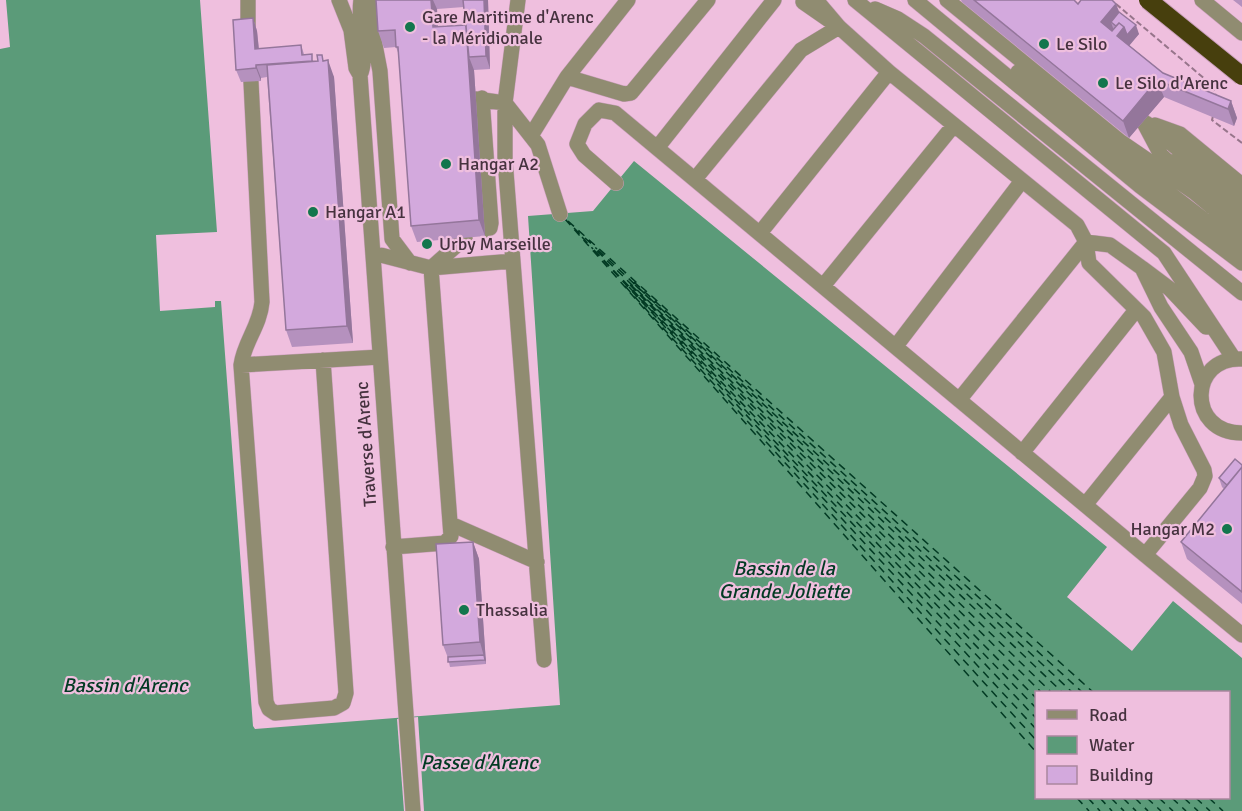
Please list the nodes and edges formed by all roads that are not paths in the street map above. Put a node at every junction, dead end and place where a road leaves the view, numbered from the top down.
1 (248, 0) edge
2 (339, 0) edge
3 (362, 0) edge
4 (373, 0) edge
5 (518, 0) edge
6 (628, 0) edge
7 (708, 0) edge
8 (774, 0) edge
9 (856, 0) edge
10 (915, 0) edge
11 (930, 0) edge
12 (947, 0) edge
13 (1148, 0) edge
14 (1160, 0) edge
15 (1202, 0) edge
16 (810, 1) edge
17 (839, 27) junction
18 (248, 32) edge
19 (1242, 33) edge
20 (352, 38) junction
21 (362, 55) junction
22 (1242, 67) edge
23 (889, 72) junction
24 (360, 75) junction
25 (1242, 76) edge
26 (567, 77) junction
27 (251, 82) dead end
28 (505, 103) junction
29 (1143, 121) junction
30 (954, 125) junction
31 (532, 134) junction
32 (657, 148) junction
33 (1130, 164) junction
34 (695, 178) junction
35 (1021, 182) junction
36 (616, 183) dead end
37 (1242, 185) edge
38 (1242, 192) edge
39 (1242, 201) edge
40 (1242, 209) edge
41 (1174, 212) junction
42 (560, 214) dead end
43 (1242, 216) edge
44 (1242, 224) edge
45 (485, 230) dead end
46 (1242, 232) edge
47 (760, 233) junction
48 (465, 238) dead end
49 (1086, 242) junction
50 (1242, 242) edge
51 (1242, 249) edge
52 (373, 253) junction
53 (1242, 255) edge
54 (512, 261) junction
55 (410, 262) junction
56 (1242, 263) edge
57 (431, 268) junction
58 (1142, 268) junction
59 (1242, 270) edge
60 (1242, 275) edge
61 (823, 286) junction
62 (1242, 293) edge
63 (1136, 310) junction
64 (896, 346) junction
65 (380, 357) junction
66 (1238, 359) edge
67 (323, 360) junction
68 (241, 365) junction
69 (1202, 384) junction
70 (1172, 397) junction
71 (959, 400) junction
72 (1238, 436) edge
73 (1022, 453) junction
74 (1085, 505) junction
75 (451, 524) junction
76 (393, 548) junction
77 (1145, 555) junction
78 (537, 562) junction
79 (1242, 635) edge
80 (544, 660) dead end
81 (413, 811) edge

1 - 18 street
2 - 20 street, Traverse d'Arenc
3 - 21 street, Traverse d'Arenc
4 - 55 street
5 - 28 street
6 - 26 street
7 - 26 street
8 - 32 street
9 - 62 street
9 - 66 street
10 - 41 street
11 - 33 street
12 - 46 street
13 - 25 highway, bridge
14 - 22 street
15 - 19 street
16 - 17 street
17 - 23 street
17 - 34 street
20 - 21 street
20 - 24 street, Traverse d'Arenc
21 - 24 street, Traverse d'Arenc
23 - 30 street
23 - 47 street
24 - 52 street, Traverse d'Arenc
26 - 31 street
27 - 68 street
28 - 31 street
28 - 45 street
28 - 54 street
29 - 37 street
29 - 38 street
29 - 39 street
29 - 40 street
29 - 43 street
29 - 44 street
30 - 35 street
30 - 61 street
31 - 42 street
32 - 34 street
32 - 36 street
33 - 50 street
33 - 51 street
33 - 53 street
34 - 47 street
35 - 49 street
35 - 64 street
41 - 56 street
41 - 59 street
41 - 60 street
47 - 61 street
48 - 57 street
49 - 58 street
49 - 63 street
49 - 71 street
52 - 55 street
52 - 65 street, Traverse d'Arenc
54 - 57 street
54 - 78 street
55 - 57 street
57 - 75 street
58 - 66 street
58 - 69 street
61 - 64 street
63 - 70 street
63 - 73 street
64 - 71 street
65 - 67 street
65 - 76 street, Traverse d'Arenc
66 - 69 street
67 - 68 street
67 - 68 street
69 - 72 street
70 - 74 street
70 - 77 street
71 - 73 street
73 - 74 street
74 - 77 street
75 - 76 street
75 - 78 street
76 - 81 street, Traverse d'Arenc
77 - 79 street
78 - 80 street

